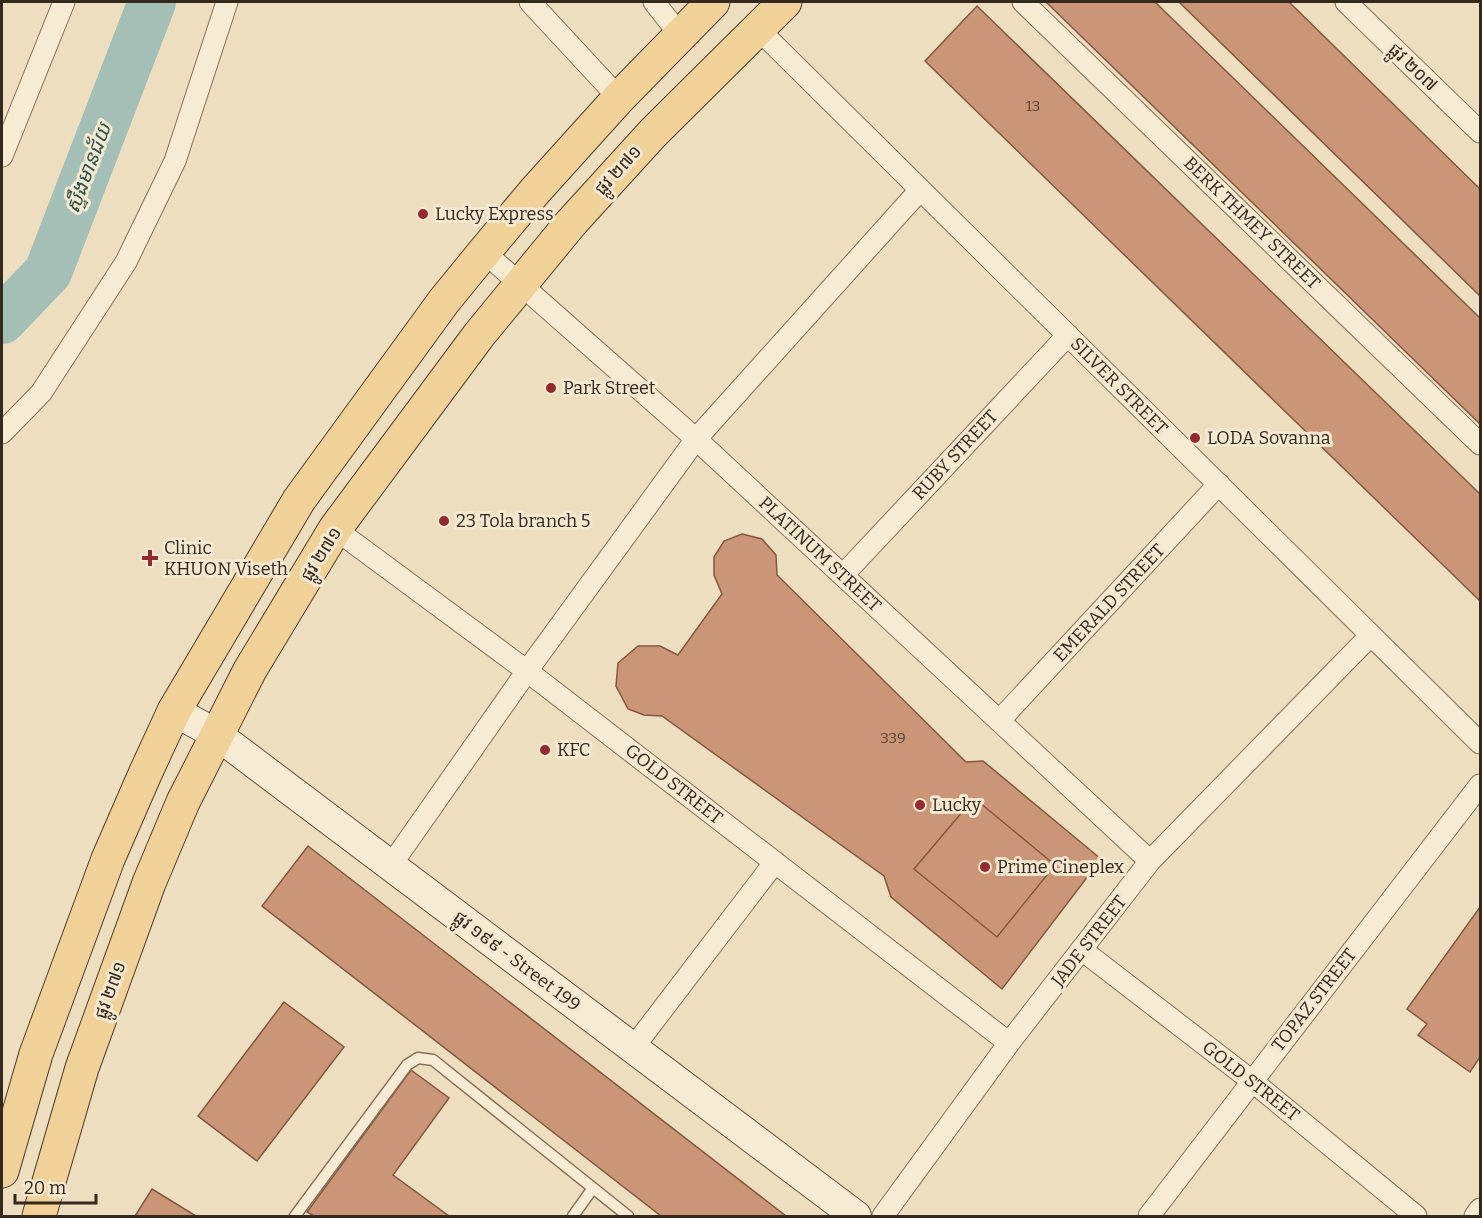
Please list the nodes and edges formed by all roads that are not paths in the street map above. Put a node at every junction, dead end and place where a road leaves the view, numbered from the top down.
1 (64, 2) edge
2 (227, 2) edge
3 (530, 2) edge
4 (654, 2) edge
5 (713, 2) edge
6 (785, 2) edge
7 (1023, 2) edge
8 (1346, 2) edge
9 (757, 28) junction
10 (680, 35) junction
11 (619, 98) junction
12 (1480, 132) edge
13 (2, 156) edge
14 (920, 190) junction
15 (484, 252) junction
16 (520, 283) junction
17 (1068, 335) junction
18 (2, 433) edge
19 (696, 439) junction
20 (1480, 444) edge
21 (1219, 484) junction
22 (335, 529) junction
23 (843, 575) junction
24 (1371, 635) junction
25 (527, 671) junction
26 (174, 711) junction
27 (999, 721) junction
28 (216, 734) junction
29 (1480, 743) edge
30 (1480, 785) edge
31 (1150, 861) junction
32 (775, 862) junction
33 (391, 866) junction
34 (1082, 950) junction
35 (1009, 1043) junction
36 (633, 1048) junction
37 (1252, 1081) junction
38 (2, 1171) edge
39 (593, 1188) junction
40 (1480, 1209) edge
41 (39, 1216) edge
42 (295, 1216) edge
43 (573, 1216) edge
44 (628, 1216) edge
45 (856, 1216) edge
46 (883, 1216) edge
47 (1149, 1216) edge
48 (1416, 1216) edge
49 (1475, 1216) edge

1 - 13 street
2 - 18 street
3 - 11 street
4 - 10 street
5 - 10 main road
6 - 9 main road, ផ្លូវ ២៧១
7 - 20 street, BERK THMEY STREET
8 - 12 street, ផ្លូវ ២០៧
9 - 14 street, SILVER STREET
9 - 16 main road, ផ្លូវ ២៧១
10 - 11 main road
11 - 15 main road
14 - 17 street, SILVER STREET
14 - 19 street
15 - 16 street, PLATINUM STREET
15 - 26 main road
16 - 19 street, PLATINUM STREET
16 - 22 main road, ផ្លូវ ២៧១
17 - 21 street, SILVER STREET
17 - 23 street, RUBY STREET
19 - 23 street, PLATINUM STREET
19 - 25 street
21 - 24 street, SILVER STREET
21 - 27 street, EMERALD STREET
22 - 25 street, GOLD STREET
22 - 28 main road, ផ្លូវ ២៧១
23 - 27 street, PLATINUM STREET
24 - 29 street, SILVER STREET
24 - 31 street, JADE STREET
25 - 32 street, GOLD STREET
25 - 33 street
26 - 28 street, ផ្លូវ ១៩៩ - Street 199
26 - 38 main road
27 - 31 street, PLATINUM STREET
28 - 33 street, ផ្លូវ ១៩៩ - Street 199
28 - 41 main road, ផ្លូវ ២៧១
30 - 37 street, TOPAZ STREET
31 - 34 street, JADE STREET
32 - 35 street, GOLD STREET
32 - 36 street
33 - 36 street, ផ្លូវ ១៩៩ - Street 199
34 - 35 street, JADE STREET
34 - 37 street, GOLD STREET
35 - 46 street, JADE STREET
36 - 45 street, ផ្លូវ ១៩៩ - Street 199
37 - 47 street, TOPAZ STREET
37 - 48 street, GOLD STREET
39 - 42 lane
39 - 43 lane
39 - 44 lane
40 - 49 street

